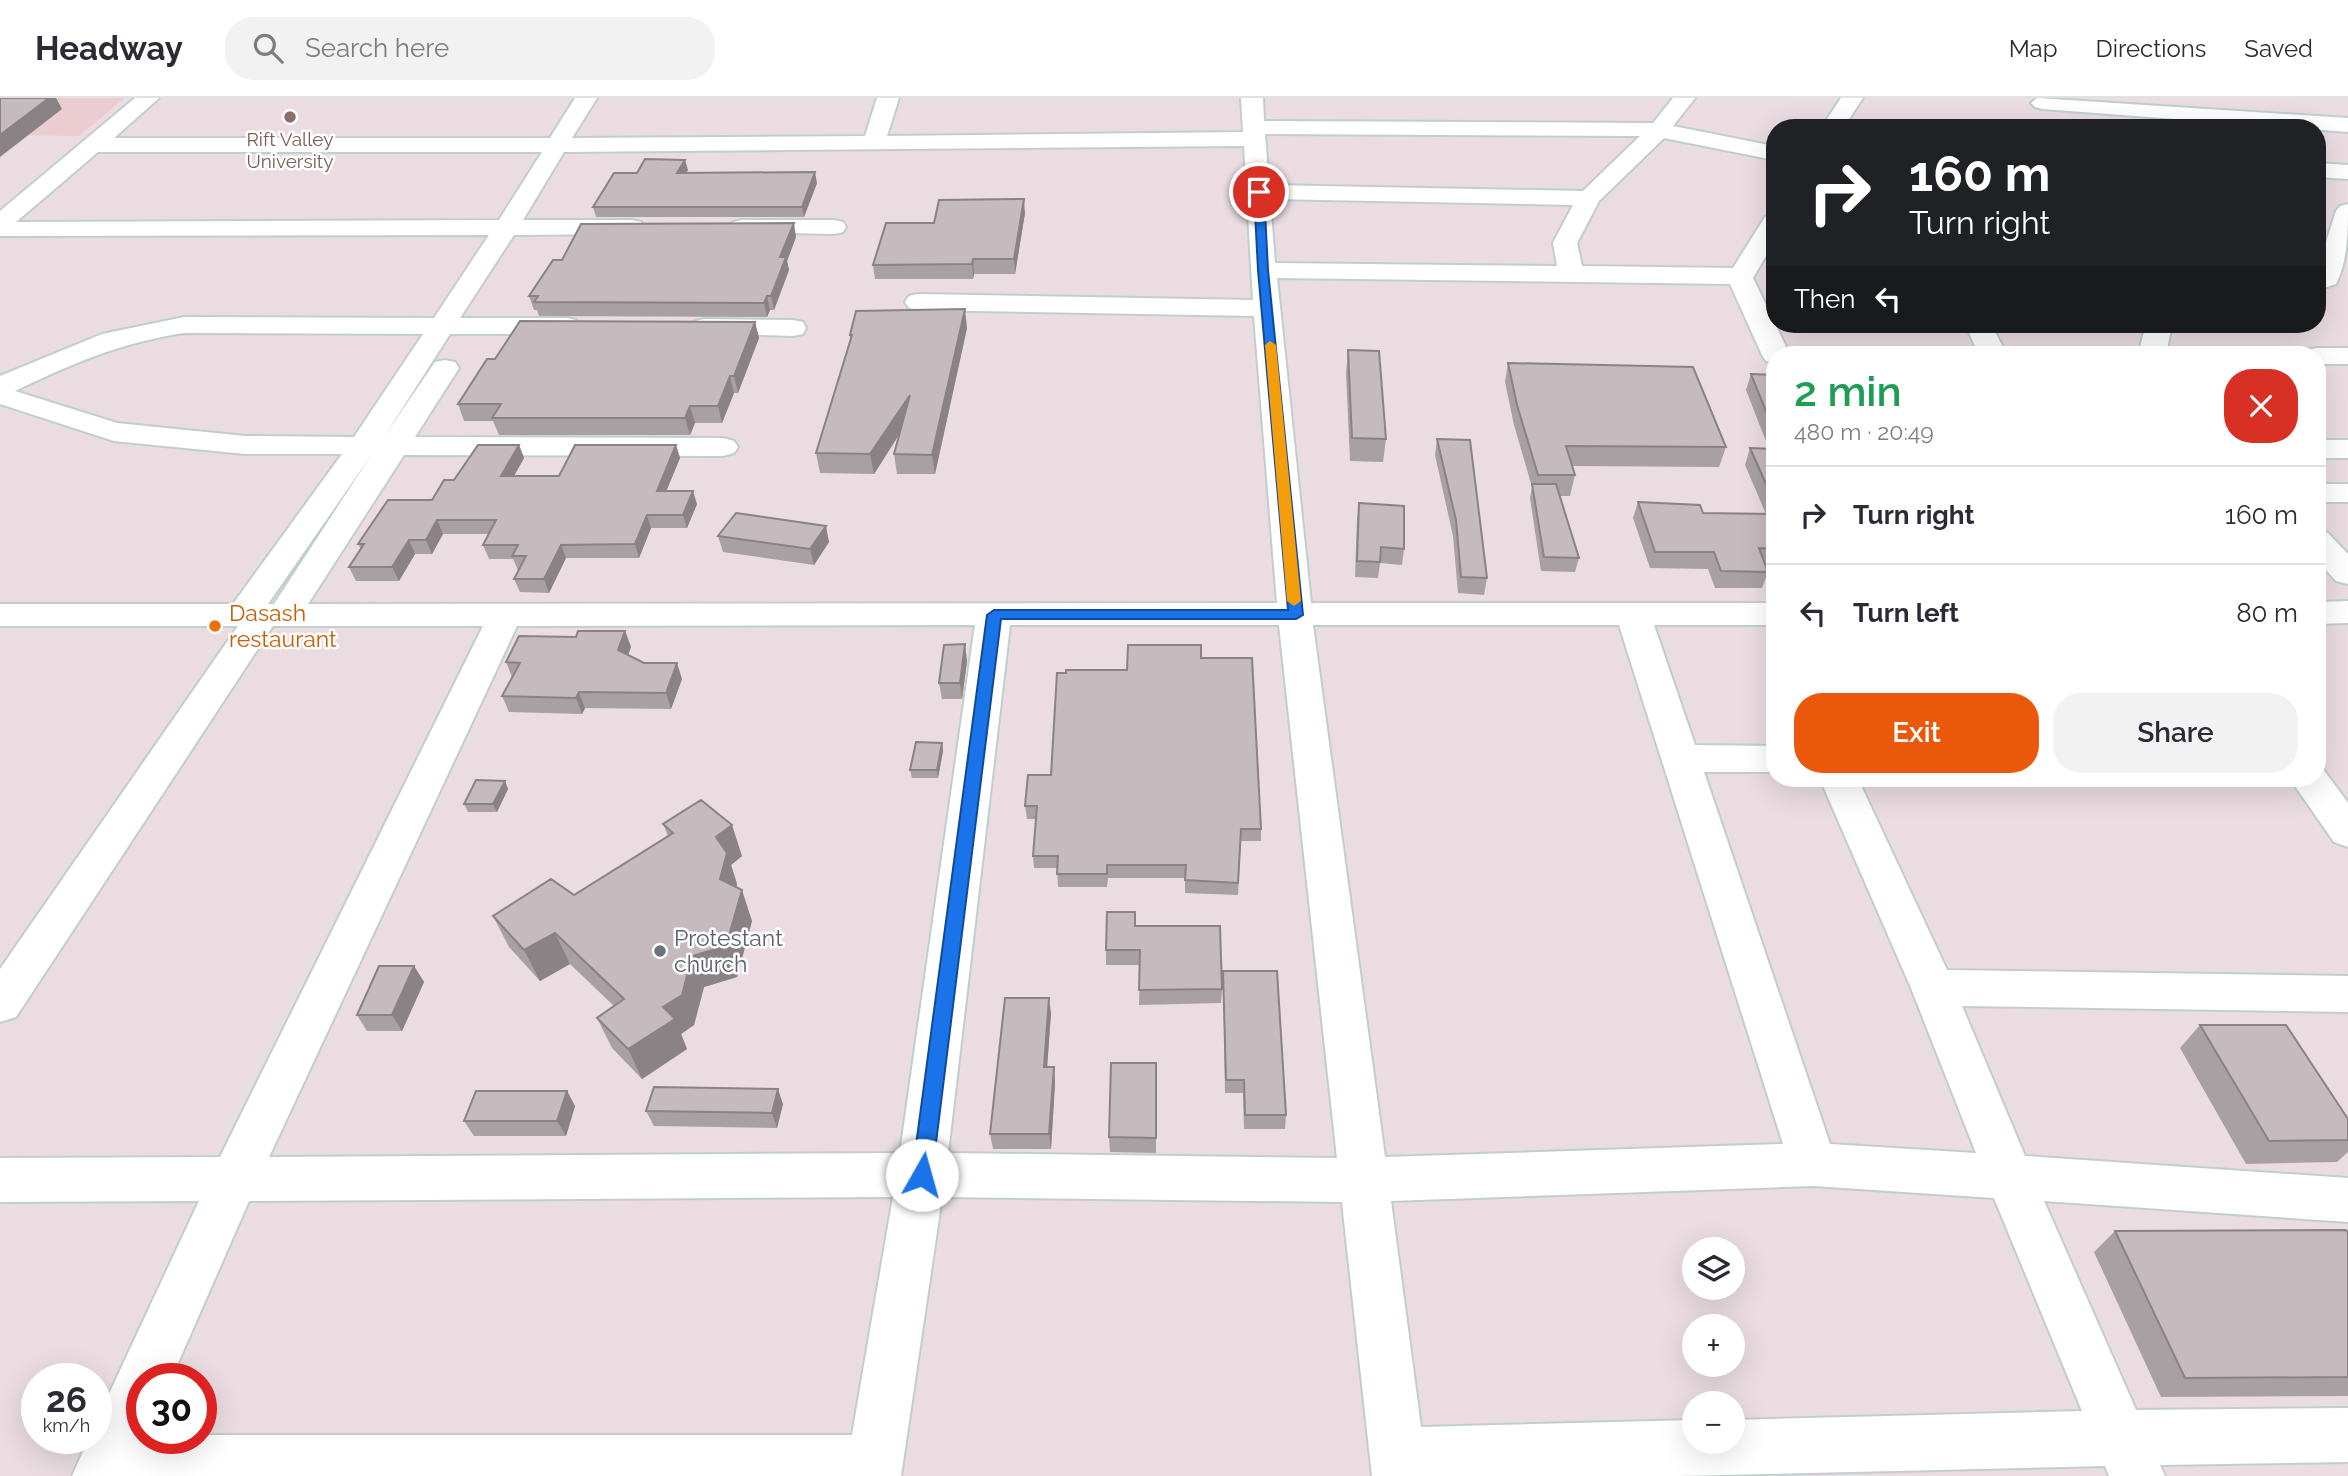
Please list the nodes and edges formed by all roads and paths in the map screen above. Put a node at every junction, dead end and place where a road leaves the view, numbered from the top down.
1 (148, 98) edge
2 (586, 98) edge
3 (612, 98) edge
4 (888, 98) edge
5 (1684, 98) edge
6 (1852, 98) edge
7 (2039, 107) edge
8 (1838, 119) edge
9 (2233, 119) edge
10 (1254, 122) edge
11 (2326, 125) edge
12 (2346, 126) edge
13 (1659, 130) junction
14 (874, 142) junction
15 (584, 144) junction
16 (95, 145) junction
17 (557, 145) junction
18 (1766, 151) edge
19 (2326, 171) edge
20 (2348, 172) edge
21 (1259, 192) junction
22 (1589, 198) junction
23 (2348, 211) edge
24 (0, 226) edge
25 (521, 226) junction
26 (834, 226) dead end
27 (657, 227) edge
28 (725, 227) edge
29 (1766, 250) edge
30 (1263, 270) junction
31 (1571, 272) junction
32 (1738, 276) junction
33 (2331, 279) edge
34 (918, 302) dead end
35 (1267, 308) junction
36 (472, 325) junction
37 (443, 326) junction
38 (598, 326) edge
39 (682, 327) edge
40 (793, 328) dead end
41 (1772, 346) edge
42 (2326, 356) edge
43 (2348, 356) edge
44 (0, 387) edge
45 (0, 396) edge
46 (397, 445) junction
47 (363, 446) junction
48 (723, 447) dead end
49 (2326, 449) edge
50 (2348, 449) edge
51 (2326, 492) edge
52 (2348, 492) edge
53 (2326, 550) edge
54 (2348, 575) edge
55 (2348, 612) edge
56 (2326, 613) edge
57 (1633, 614) junction
58 (1766, 614) edge
59 (0, 615) edge
60 (263, 615) junction
61 (505, 615) junction
62 (994, 615) junction
63 (1296, 615) junction
64 (1681, 758) junction
65 (1766, 759) edge
66 (1843, 787) edge
67 (2316, 787) edge
68 (2344, 822) edge
69 (1933, 988) junction
70 (2348, 994) edge
71 (0, 1004) edge
72 (1813, 1164) junction
73 (922, 1175) junction
74 (234, 1179) junction
75 (2010, 1179) junction
76 (0, 1180) edge
77 (1366, 1180) junction
78 (2348, 1200) edge
79 (151, 1363) edge
80 (126, 1420) edge
81 (2348, 1435) edge
82 (2128, 1457) edge
83 (1399, 1466) edge
84 (104, 1469) edge
85 (874, 1470) edge

1 - 16 street
2 - 17 street
3 - 15 street
4 - 14 street
5 - 13 street
6 - 8 street
7 - 9 street
10 - 13 street
10 - 14 street
10 - 21 street
11 - 12 street
13 - 18 street
13 - 22 street
14 - 15 street
15 - 17 street
15 - 25 street
16 - 17 street
16 - 24 street
17 - 25 street
19 - 20 street
21 - 22 street
21 - 30 street
22 - 31 street
23 - 33 street
24 - 25 street
25 - 27 street
25 - 36 street
25 - 37 street
26 - 28 street
29 - 32 street
30 - 31 street
30 - 35 street
31 - 32 street
32 - 41 street
34 - 35 street
35 - 63 street
36 - 37 street
36 - 38 street
36 - 46 street
37 - 44 street
37 - 47 street
39 - 40 street
42 - 43 street
45 - 47 street
46 - 47 street
46 - 48 street
46 - 60 street
47 - 60 street
49 - 50 street
51 - 52 street
53 - 54 street
55 - 56 street
57 - 58 street
57 - 63 street
57 - 64 street
59 - 60 street
60 - 61 street
60 - 71 street
61 - 62 street
61 - 74 street
62 - 63 street
62 - 73 street
63 - 77 street
64 - 65 street
64 - 72 street
66 - 69 street
67 - 68 street
69 - 70 street
69 - 75 street
72 - 75 street
72 - 77 street
73 - 74 street
73 - 77 street
73 - 85 street
74 - 76 street
74 - 79 street
75 - 78 street
75 - 82 street
77 - 83 street
80 - 84 street
81 - 82 street
82 - 83 street
84 - 85 street

